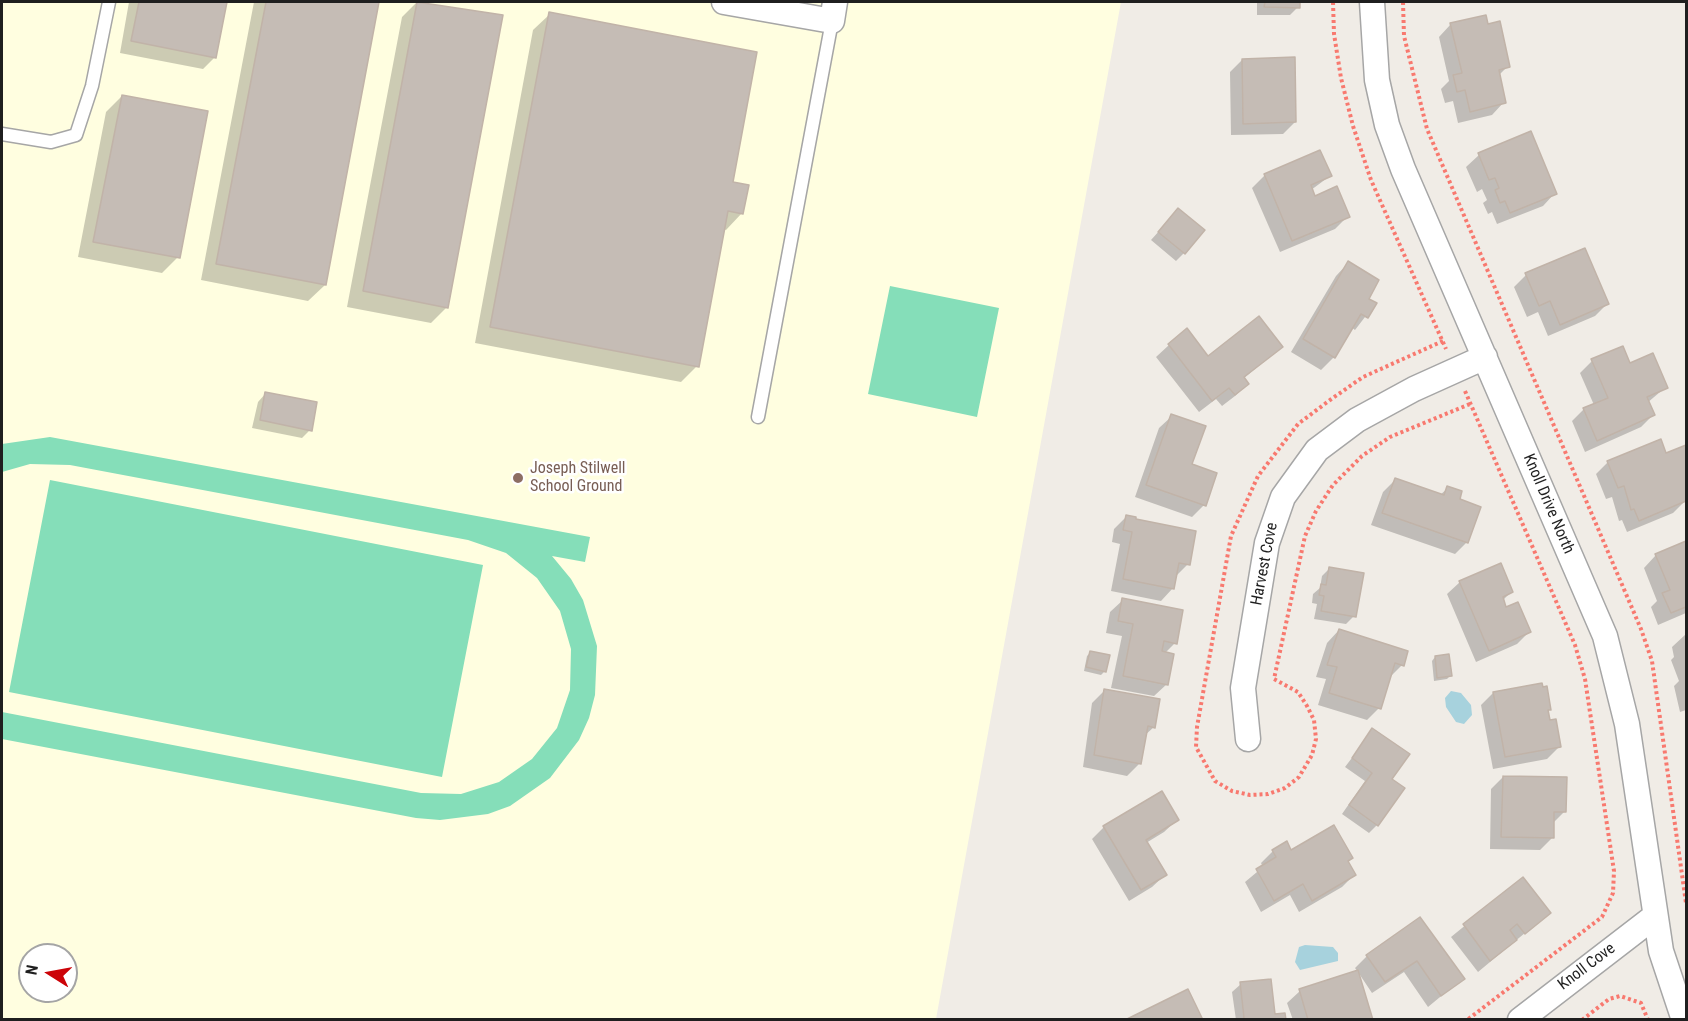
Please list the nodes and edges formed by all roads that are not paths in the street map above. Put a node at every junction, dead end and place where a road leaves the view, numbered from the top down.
1 (109, 2) edge
2 (724, 2) edge
3 (1372, 2) edge
4 (833, 11) edge
5 (2, 134) edge
6 (1485, 357) junction
7 (758, 417) dead end
8 (1248, 739) dead end
9 (1654, 916) junction
10 (1520, 1020) edge
11 (1684, 1020) edge

1 - 5 lane
2 - 4 street
3 - 6 street, Knoll Drive North
4 - 7 lane
6 - 8 street, Harvest Cove
6 - 9 street, Knoll Drive North
9 - 10 street, Knoll Cove
9 - 11 street, Knoll Drive North

